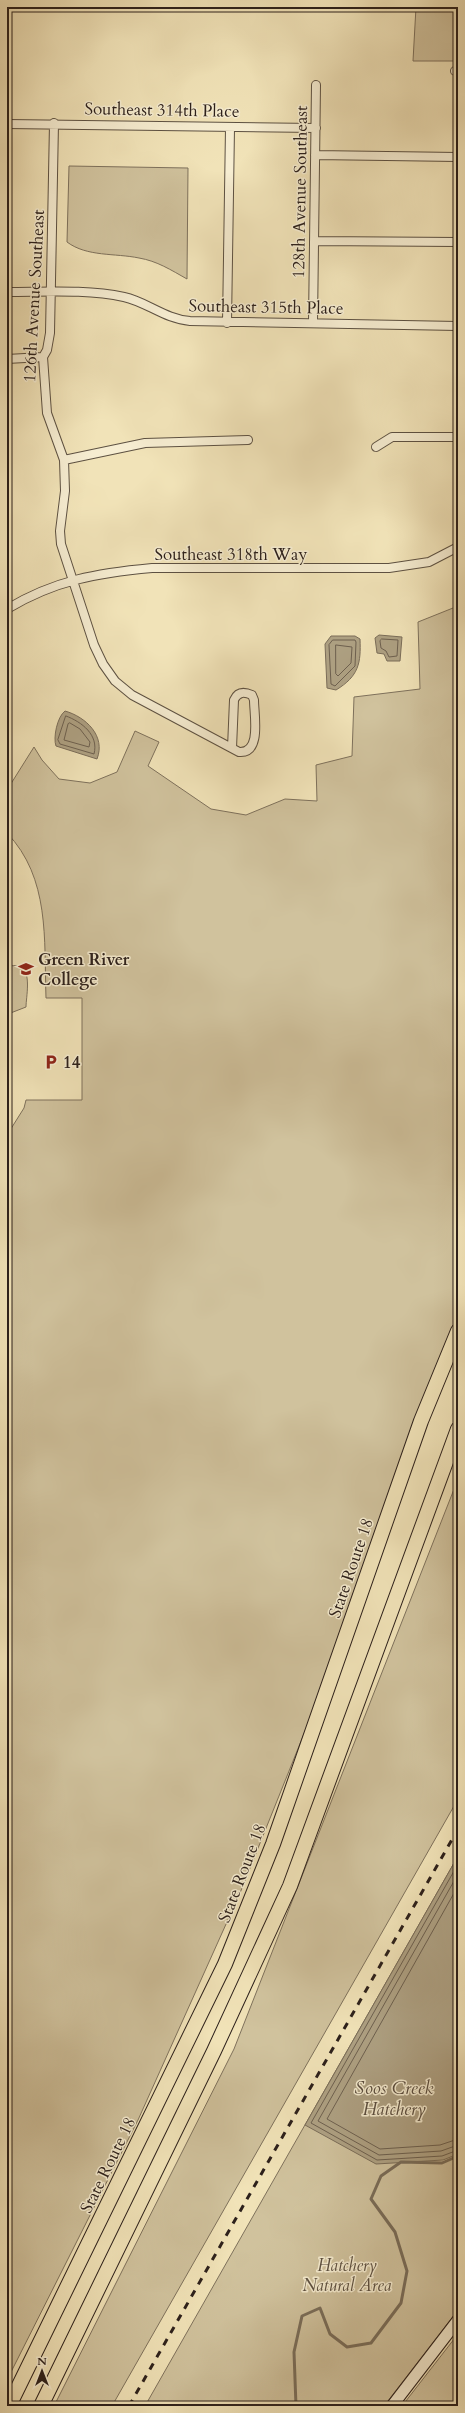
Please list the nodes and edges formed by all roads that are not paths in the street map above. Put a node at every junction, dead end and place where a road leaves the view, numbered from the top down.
1 (316, 85) dead end
2 (54, 123) junction
3 (7, 124) edge
4 (230, 128) junction
5 (316, 128) junction
6 (315, 155) junction
7 (458, 156) edge
8 (314, 241) junction
9 (458, 242) edge
10 (7, 292) edge
11 (51, 292) junction
12 (227, 323) junction
13 (313, 323) junction
14 (458, 326) edge
15 (42, 357) junction
16 (7, 358) edge
17 (458, 437) edge
18 (248, 440) dead end
19 (376, 447) dead end
20 (64, 460) junction
21 (458, 547) edge
22 (71, 579) junction
23 (7, 609) edge
24 (232, 748) junction
25 (458, 1331) edge
26 (458, 1429) edge
27 (458, 2320) edge
28 (9, 2406) edge
29 (40, 2406) edge
30 (392, 2406) edge

1 - 5 street, 128th Avenue Southeast
2 - 3 street, Southeast 314th Place
2 - 4 street, Southeast 314th Place
2 - 11 street, 126th Avenue Southeast
4 - 5 street, Southeast 314th Place
4 - 12 street
5 - 6 street, 128th Avenue Southeast
6 - 7 street
6 - 8 street, 128th Avenue Southeast
8 - 9 street
8 - 13 street, 128th Avenue Southeast
10 - 11 street, Southeast 315th Place
11 - 12 street, Southeast 315th Place
11 - 15 street, 126th Avenue Southeast
12 - 13 street, Southeast 315th Place
13 - 14 street, Southeast 315th Place
15 - 16 street
15 - 20 street, 126th Avenue Southeast
17 - 19 street
18 - 20 street
20 - 22 street, 126th Avenue Southeast
21 - 22 street, Southeast 318th Way
22 - 23 street, Southeast 318th Way
22 - 24 street, 126th Avenue Southeast
24 - 24 street, 126th Avenue Southeast
25 - 28 highway, State Route 18
26 - 29 highway
27 - 30 main road

